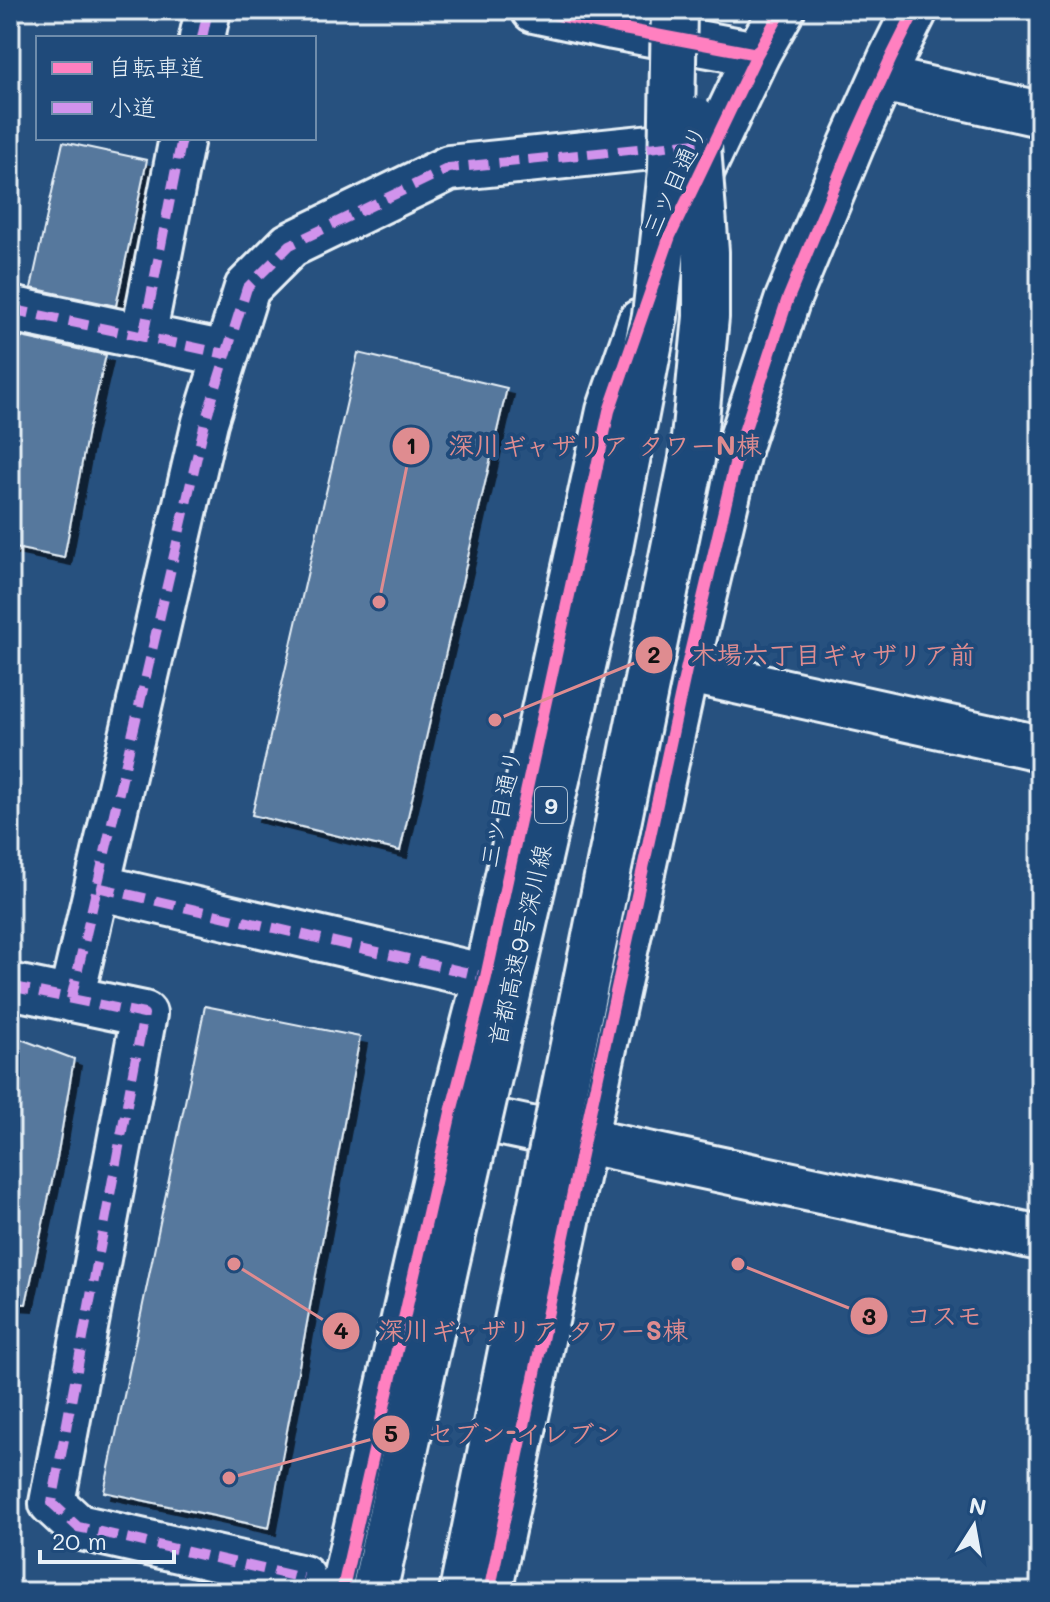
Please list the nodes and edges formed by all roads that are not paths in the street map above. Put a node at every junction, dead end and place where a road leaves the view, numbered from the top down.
1 (208, 10) edge
2 (534, 10) edge
3 (674, 10) edge
4 (686, 10) edge
5 (782, 10) edge
6 (915, 10) edge
7 (202, 36) edge
8 (757, 54) junction
9 (882, 79) junction
10 (1040, 114) edge
11 (182, 140) edge
12 (716, 141) junction
13 (10, 309) edge
14 (143, 337) junction
15 (226, 354) junction
16 (686, 670) junction
17 (1040, 748) edge
18 (97, 887) junction
19 (486, 977) junction
20 (10, 986) edge
21 (71, 999) junction
22 (451, 1112) junction
23 (584, 1140) junction
24 (1040, 1238) edge
25 (322, 1585) edge
26 (374, 1592) edge
27 (462, 1592) edge
28 (489, 1592) edge

1 - 7 main road
2 - 8 main road
3 - 26 main road, 首都高速9号深川線 / 9, bridge
4 - 27 main road, bridge
5 - 8 main road, 三ツ目通り
6 - 9 main road
8 - 12 main road, 三ツ目通り
9 - 10 main road
9 - 16 main road
11 - 14 main road
12 - 15 main road
12 - 19 main road, 三ツ目通り
13 - 14 main road
14 - 15 main road
15 - 18 main road
16 - 17 main road
16 - 23 main road
18 - 19 main road
18 - 21 main road
19 - 22 main road, 三ツ目通り
20 - 21 main road
21 - 25 main road
22 - 23 main road
22 - 25 main road, 三ツ目通り
23 - 24 main road
23 - 28 main road

